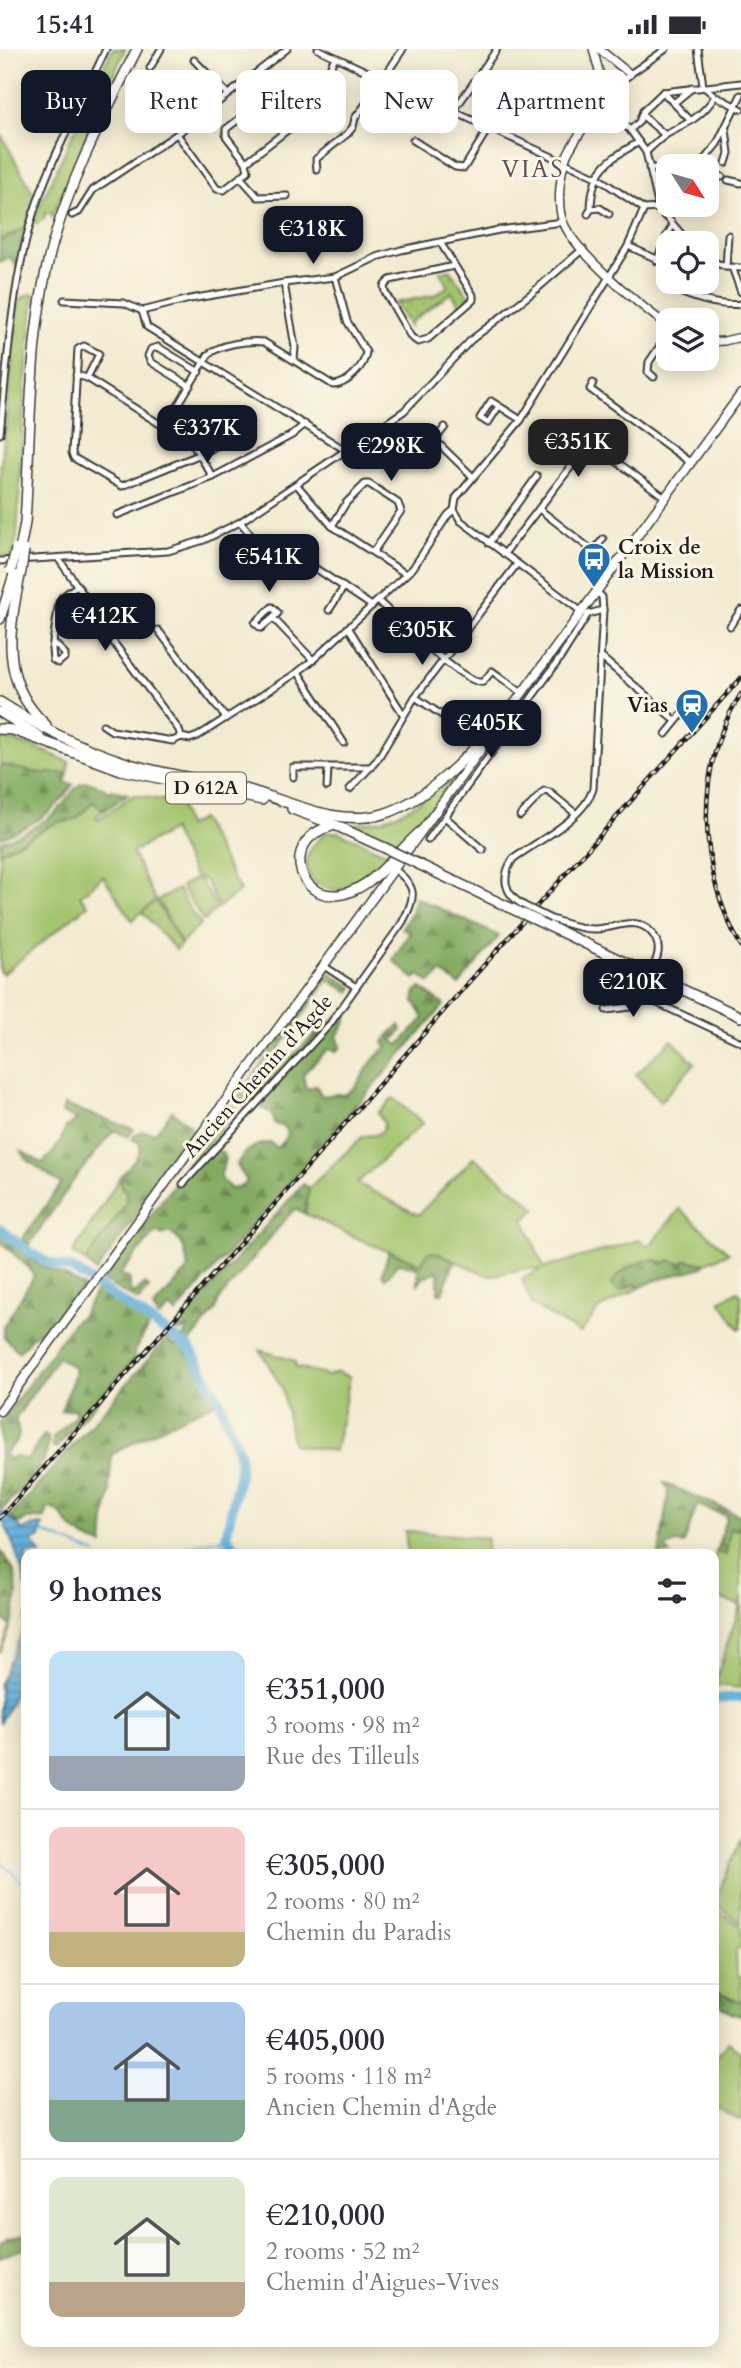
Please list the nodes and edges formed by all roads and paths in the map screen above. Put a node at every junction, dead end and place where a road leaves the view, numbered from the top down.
1 (106, 49) edge
2 (131, 49) edge
3 (137, 49) edge
4 (161, 49) edge
5 (287, 49) edge
6 (318, 49) edge
7 (403, 49) edge
8 (497, 49) edge
9 (593, 49) edge
10 (599, 49) edge
11 (666, 49) edge
12 (698, 49) edge
13 (335, 57) junction
14 (194, 60) dead end
15 (150, 68) dead end
16 (329, 70) edge
17 (364, 70) edge
18 (390, 70) edge
19 (598, 70) edge
20 (630, 74) joint
21 (741, 83) edge
22 (703, 86) junction
23 (692, 88) junction
24 (663, 92) junction
25 (228, 94) junction
26 (741, 95) edge
27 (715, 96) junction
28 (222, 99) edge
29 (675, 102) junction
30 (458, 105) edge
31 (739, 107) edge
32 (360, 111) edge
33 (643, 116) junction
34 (236, 121) edge
35 (691, 121) junction
36 (726, 129) junction
37 (630, 130) joint
38 (178, 133) edge
39 (180, 133) edge
40 (284, 133) edge
41 (486, 133) edge
42 (497, 133) edge
43 (582, 133) edge
44 (665, 135) junction
45 (413, 140) dead end
46 (639, 142) junction
47 (646, 152) junction
48 (708, 154) edge
49 (246, 162) junction
50 (726, 163) dead end
51 (565, 164) junction
52 (649, 168) junction
53 (656, 168) edge
54 (317, 170) dead end
55 (719, 176) edge
56 (241, 178) junction
57 (598, 178) junction
58 (741, 183) edge
59 (287, 196) dead end
60 (656, 196) edge
61 (656, 208) edge
62 (644, 209) junction
63 (609, 214) dead end
64 (72, 215) dead end
65 (665, 217) edge
66 (563, 222) junction
67 (673, 227) junction
68 (670, 231) edge
69 (677, 231) edge
70 (728, 235) dead end
71 (440, 241) junction
72 (628, 246) junction
73 (583, 250) junction
74 (656, 260) edge
75 (719, 263) edge
76 (454, 266) junction
77 (729, 267) junction
78 (741, 268) edge
79 (608, 276) junction
80 (335, 277) junction
81 (284, 283) junction
82 (741, 292) edge
83 (686, 294) edge
84 (698, 294) edge
85 (697, 298) junction
86 (64, 300) dead end
87 (741, 304) edge
88 (142, 311) junction
89 (656, 316) edge
90 (741, 337) edge
91 (719, 340) edge
92 (656, 352) edge
93 (294, 360) junction
94 (204, 363) junction
95 (199, 372) junction
96 (76, 375) junction
97 (654, 377) dead end
98 (87, 378) junction
99 (593, 383) dead end
100 (190, 386) junction
101 (741, 394) edge
102 (499, 406) dead end
103 (521, 420) junction
104 (305, 424) junction
105 (165, 426) junction
106 (446, 427) dead end
107 (574, 429) dead end
108 (0, 434) edge
109 (590, 442) junction
110 (345, 450) junction
111 (200, 452) junction
112 (691, 463) junction
113 (537, 476) dead end
114 (213, 477) junction
115 (472, 477) junction
116 (297, 485) junction
117 (666, 498) junction
118 (539, 509) junction
119 (454, 510) junction
120 (117, 516) dead end
121 (240, 522) junction
122 (332, 526) junction
123 (603, 539) dead end
124 (489, 543) junction
125 (20, 550) junction
126 (593, 551) junction
127 (290, 552) dead end
128 (373, 552) junction
129 (505, 554) junction
130 (297, 556) dead end
131 (58, 558) junction
132 (587, 559) dead end
133 (0, 561) edge
134 (517, 564) junction
135 (16, 571) junction
136 (406, 574) junction
137 (76, 586) junction
138 (344, 587) junction
139 (597, 592) junction
140 (378, 601) junction
141 (372, 606) junction
142 (0, 607) edge
143 (328, 610) dead end
144 (603, 610) junction
145 (741, 610) edge
146 (582, 612) junction
147 (273, 618) dead end
148 (0, 619) edge
149 (730, 626) dead end
150 (348, 627) junction
151 (158, 631) dead end
152 (54, 643) dead end
153 (602, 658) junction
154 (313, 660) junction
155 (443, 660) junction
156 (298, 672) junction
157 (522, 694) junction
158 (415, 697) junction
159 (0, 702) edge
160 (0, 712) edge
161 (683, 713) dead end
162 (403, 714) junction
163 (506, 715) junction
164 (226, 718) junction
165 (676, 721) junction
166 (103, 725) dead end
167 (458, 726) dead end
168 (0, 729) edge
169 (666, 734) dead end
170 (181, 737) junction
171 (71, 742) junction
172 (344, 743) dead end
173 (68, 752) junction
174 (328, 767) junction
175 (372, 767) junction
176 (293, 777) dead end
177 (327, 787) dead end
178 (350, 789) dead end
179 (288, 803) junction
180 (575, 813) junction
181 (520, 815) dead end
182 (446, 817) junction
183 (338, 827) junction
184 (420, 832) junction
185 (428, 840) dead end
186 (483, 850) dead end
187 (394, 869) junction
188 (523, 910) junction
189 (324, 966) junction
190 (356, 987) junction
191 (650, 996) junction
192 (606, 1010) dead end
193 (741, 1017) edge
194 (741, 1042) edge
195 (183, 1184) dead end
196 (0, 1411) edge

1 - 108 street
2 - 125 highway
3 - 125 highway
4 - 15 street
5 - 25 street
6 - 13 street
7 - 18 street
8 - 30 street
9 - 19 street
10 - 20 street
11 - 20 street
12 - 22 street
13 - 16 street
13 - 17 street
14 - 25 street
21 - 22 street
22 - 23 street
22 - 27 street
23 - 24 street
23 - 29 street
24 - 29 street
24 - 33 street
25 - 28 street
26 - 31 street
27 - 31 street
27 - 35 street
29 - 35 street
31 - 36 street
32 - 54 street
33 - 37 street
33 - 44 street
34 - 49 street
35 - 44 street
36 - 48 street
36 - 50 street
37 - 46 street
38 - 64 street
39 - 56 street
40 - 49 street
41 - 45 street
42 - 51 street
43 - 51 street
44 - 47 street
46 - 47 street
46 - 57 street
47 - 52 street
49 - 56 street
51 - 57 street
51 - 66 street
52 - 53 street
52 - 60 street
55 - 58 street
56 - 59 street
57 - 62 street
57 - 63 street
61 - 62 street
62 - 72 street
65 - 67 street
66 - 71 street
66 - 73 street
67 - 68 street
67 - 69 street
70 - 77 street
71 - 76 street
71 - 80 street
72 - 74 street
72 - 79 street
73 - 79 street
73 - 110 street
75 - 77 street
76 - 76 street
77 - 78 street
77 - 82 street
79 - 89 street
79 - 103 street
80 - 81 street
80 - 93 street
81 - 88 street
81 - 93 street
83 - 85 street
84 - 85 street
85 - 87 street
86 - 88 street
88 - 94 street
90 - 91 street
92 - 97 street
93 - 94 street
94 - 95 street
94 - 104 street
95 - 100 street
95 - 100 street
96 - 98 street
96 - 98 street
96 - 111 street
98 - 105 street
99 - 112 street
100 - 105 street
101 - 112 main road
102 - 103 street
103 - 115 street
104 - 110 street
104 - 114 street
105 - 111 street
106 - 115 street
107 - 109 street
109 - 117 street
109 - 118 street
110 - 116 street
111 - 111 street
111 - 114 street
112 - 117 main road
113 - 124 street
114 - 120 street
115 - 119 street
116 - 121 street
116 - 122 street
117 - 139 main road
118 - 126 street
118 - 129 street
119 - 124 street
119 - 136 street
121 - 127 street
121 - 131 street
122 - 128 street
122 - 128 street
123 - 126 street
124 - 129 street
125 - 135 highway, bridge
126 - 132 street
128 - 136 street
129 - 134 street
130 - 138 street
131 - 133 street
131 - 137 street
134 - 146 street
134 - 155 street
135 - 142 highway
135 - 148 highway
135 - 171 highway
136 - 140 street
137 - 152 street
137 - 170 street
138 - 141 street
138 - 143 street
139 - 144 street
139 - 146 main road
140 - 141 street
140 - 155 street
141 - 150 street
144 - 153 street
144 - 182 street
145 - 149 street
146 - 157 main road
147 - 154 street
150 - 154 street
150 - 162 street
151 - 164 street
153 - 165 street
153 - 180 street
154 - 156 street
155 - 157 street
155 - 158 street
156 - 164 street
156 - 172 street
157 - 163 main road
158 - 162 street
158 - 167 street
159 - 171 highway
160 - 173 highway, D 612A
161 - 165 street
162 - 175 street
163 - 179 highway
163 - 184 main road
164 - 170 street
165 - 169 street
166 - 170 street
168 - 173 highway, D 612A
171 - 179 highway, D 612A
173 - 183 highway, D 612A
174 - 175 street
174 - 176 street
174 - 177 street
175 - 178 street
179 - 183 highway, D 612A
180 - 181 street
180 - 188 street
182 - 185 street
182 - 186 street
183 - 184 highway
183 - 188 highway, D 612A, bridge
184 - 187 main road
187 - 189 main road
187 - 190 street, Ancien Chemin d'Agde
188 - 191 street, bridge
188 - 193 highway, D 612A, bridge
189 - 190 street, Ancien Chemin d'Agde
189 - 196 main road
190 - 195 street, Ancien Chemin d'Agde
191 - 192 street
191 - 194 street

